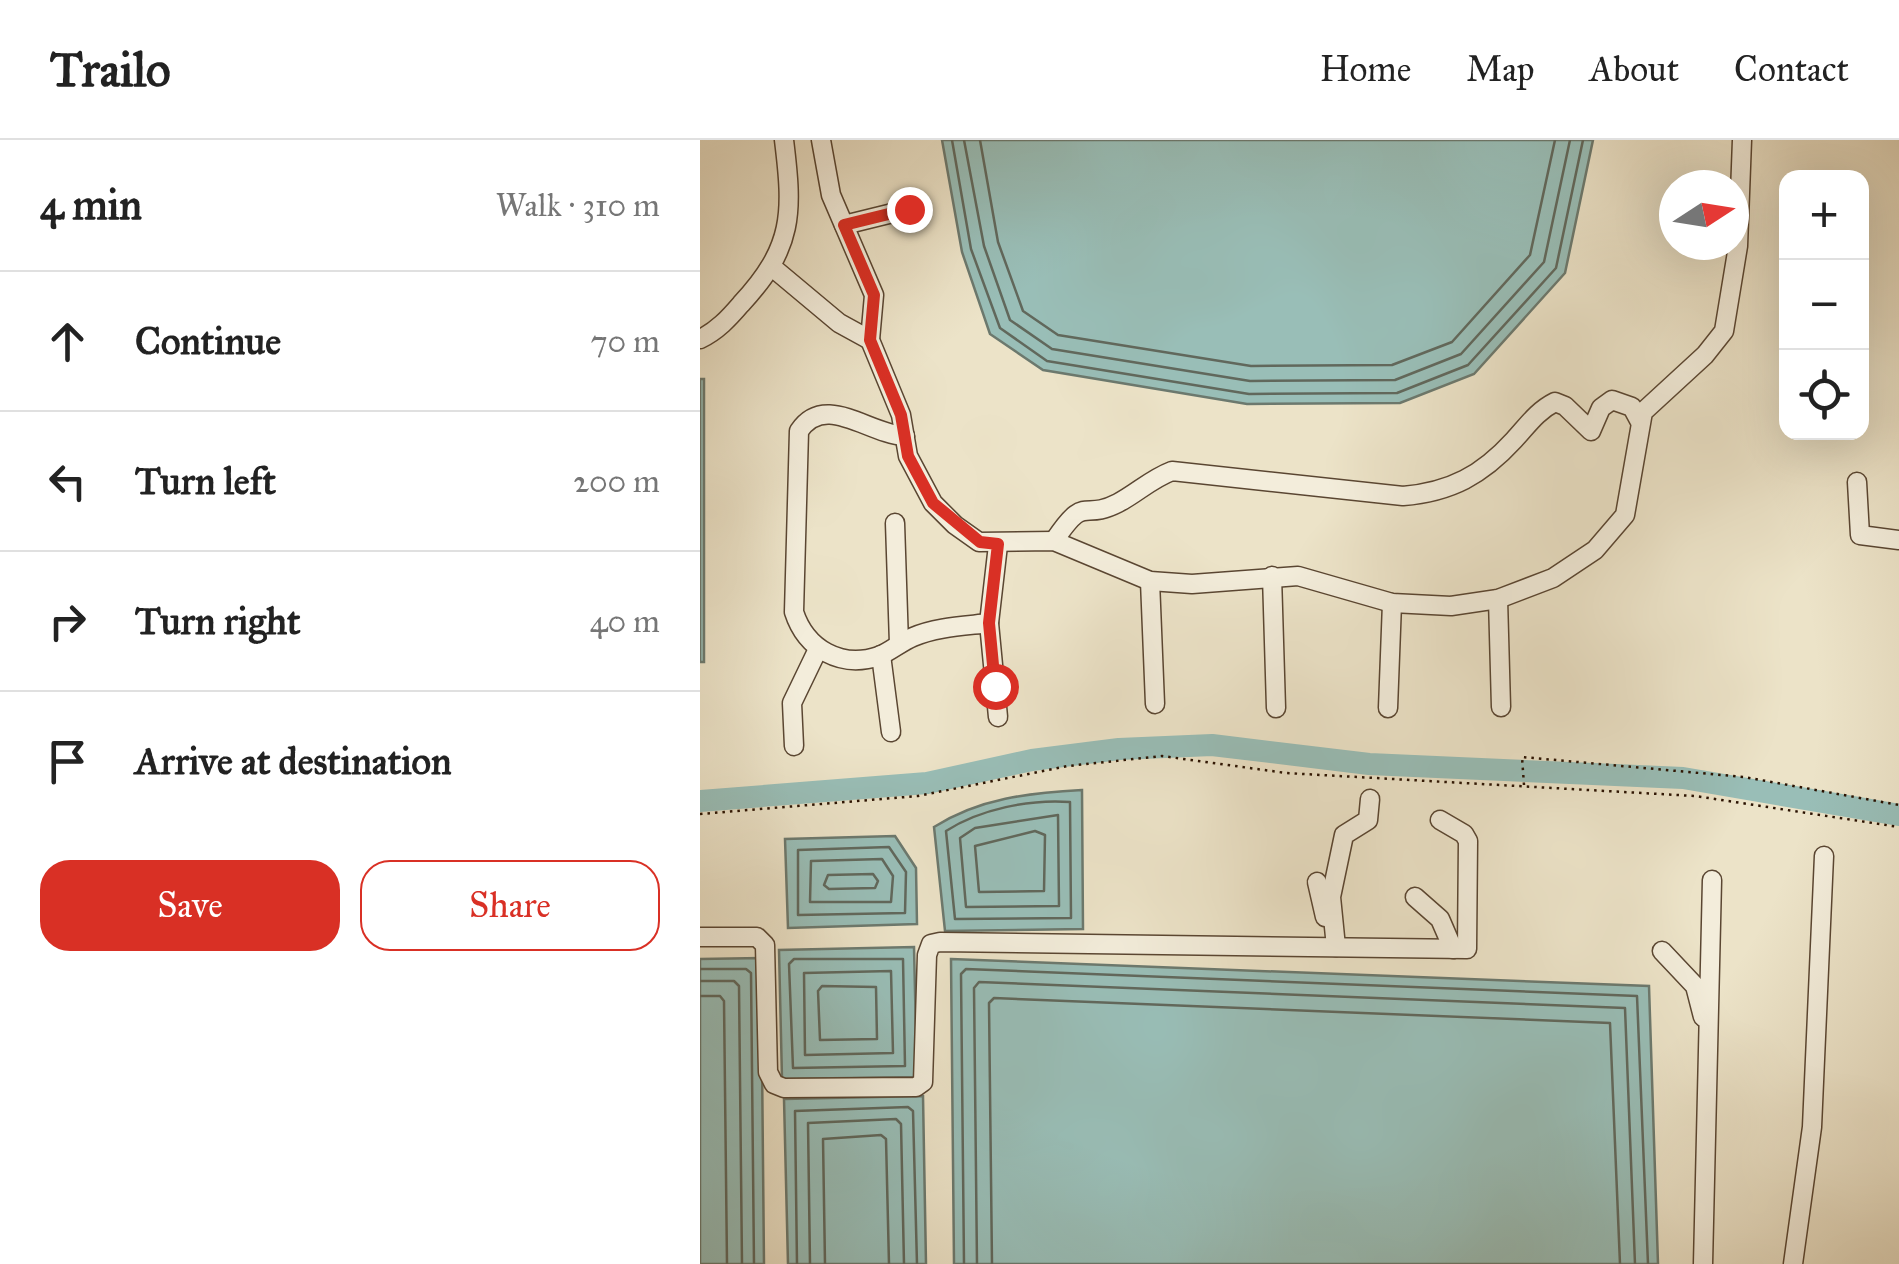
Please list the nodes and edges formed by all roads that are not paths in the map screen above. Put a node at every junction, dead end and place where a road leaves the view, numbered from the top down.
1 (784, 140) edge
2 (820, 140) edge
3 (1742, 140) edge
4 (909, 209) dead end
5 (844, 225) junction
6 (772, 267) junction
7 (700, 338) edge
8 (870, 340) junction
9 (1639, 420) junction
10 (905, 436) junction
11 (1857, 482) dead end
12 (895, 523) dead end
13 (1054, 540) junction
14 (1899, 540) edge
15 (998, 544) junction
16 (1272, 576) junction
17 (1150, 581) junction
18 (1498, 599) junction
19 (1392, 603) junction
20 (989, 623) junction
21 (900, 644) junction
22 (818, 649) junction
23 (881, 655) junction
24 (1155, 704) dead end
25 (1502, 707) dead end
26 (1276, 708) dead end
27 (1388, 708) dead end
28 (998, 717) dead end
29 (891, 732) dead end
30 (794, 746) dead end
31 (1370, 799) dead end
32 (1440, 820) dead end
33 (1824, 856) dead end
34 (1712, 880) dead end
35 (1318, 882) dead end
36 (1414, 898) dead end
37 (1332, 926) junction
38 (700, 938) edge
39 (1336, 947) junction
40 (1460, 949) junction
41 (1662, 952) dead end
42 (1708, 1037) junction
43 (1702, 1264) edge
44 (1793, 1264) edge

1 - 6 street
2 - 5 street
3 - 9 street
4 - 5 street
5 - 8 street
6 - 7 street
6 - 8 street
8 - 10 street
9 - 13 street
9 - 18 street
10 - 15 street
10 - 22 street
11 - 14 street
12 - 21 street
13 - 15 street
13 - 17 street
15 - 20 street
16 - 17 street
16 - 19 street
16 - 26 street
17 - 24 street
18 - 19 street
18 - 25 street
19 - 27 street
20 - 21 street
20 - 28 street
21 - 23 street
22 - 23 street
22 - 30 street
23 - 29 street
31 - 37 street
32 - 40 street
33 - 44 street
34 - 42 street
35 - 37 street
36 - 40 street
37 - 39 street
38 - 39 street
39 - 40 street
41 - 42 street
42 - 43 street

